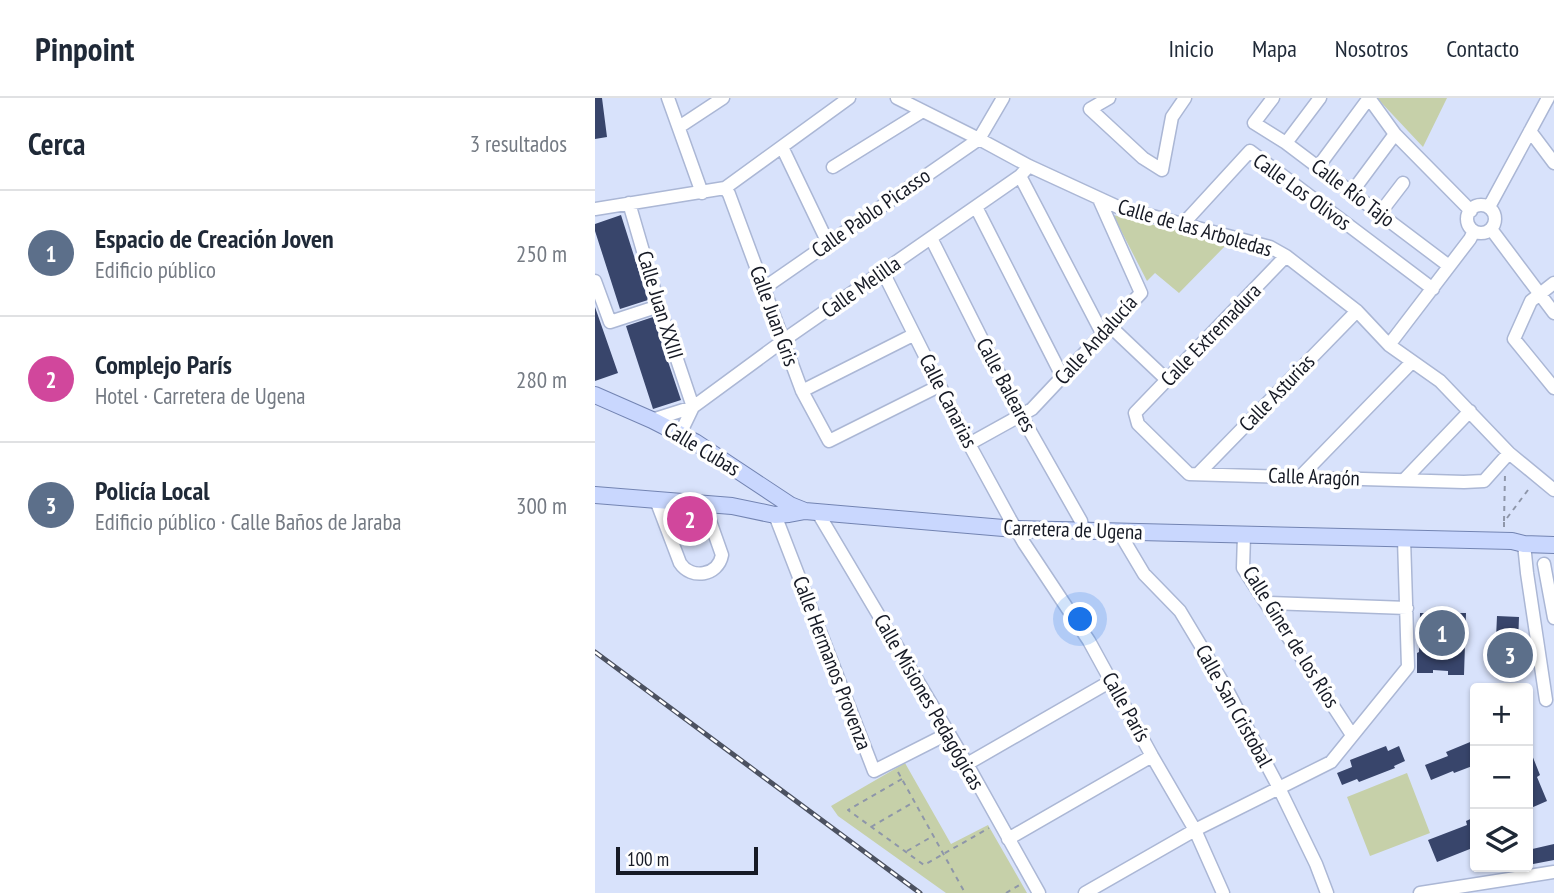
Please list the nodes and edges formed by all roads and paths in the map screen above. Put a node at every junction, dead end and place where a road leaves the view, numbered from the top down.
1 (668, 98) edge
2 (723, 98) edge
3 (849, 98) edge
4 (897, 98) edge
5 (1003, 98) edge
6 (1109, 98) edge
7 (1185, 98) edge
8 (1273, 98) edge
9 (1320, 98) edge
10 (1369, 98) edge
11 (1548, 98) edge
12 (911, 102) edge
13 (923, 111) junction
14 (679, 127) junction
15 (1530, 131) junction
16 (1395, 134) junction
17 (979, 139) junction
18 (1286, 143) junction
19 (782, 147) junction
20 (1554, 163) edge
21 (834, 167) dead end
22 (1318, 167) junction
23 (1025, 171) junction
24 (1403, 183) dead end
25 (725, 188) junction
26 (702, 192) junction
27 (1352, 192) junction
28 (1099, 199) junction
29 (629, 203) junction
30 (600, 205) edge
31 (976, 207) junction
32 (1489, 207) junction
33 (1471, 211) junction
34 (1380, 213) junction
35 (1183, 224) junction
36 (1491, 229) junction
37 (1474, 231) junction
38 (931, 238) junction
39 (828, 243) junction
40 (1286, 257) junction
41 (1449, 266) junction
42 (883, 272) junction
43 (595, 281) edge
44 (1554, 283) edge
45 (764, 288) junction
46 (1433, 289) junction
47 (1540, 294) junction
48 (659, 306) junction
49 (1357, 311) junction
50 (1554, 313) edge
51 (1107, 331) junction
52 (913, 335) junction
53 (783, 341) junction
54 (1389, 345) junction
55 (1412, 362) junction
56 (1063, 378) junction
57 (1167, 380) junction
58 (939, 386) junction
59 (1554, 388) edge
60 (802, 391) junction
61 (595, 395) edge
62 (693, 407) junction
63 (1470, 411) junction
64 (1021, 416) junction
65 (652, 420) junction
66 (680, 434) junction
67 (969, 444) junction
68 (1506, 457) junction
69 (1198, 474) junction
70 (1300, 477) junction
71 (1538, 477) junction
72 (1404, 480) junction
73 (762, 487) junction
74 (1554, 490) edge
75 (595, 495) edge
76 (656, 500) junction
77 (704, 504) junction
78 (731, 506) junction
79 (811, 512) junction
80 (775, 515) junction
81 (1504, 522) junction
82 (1015, 529) junction
83 (1083, 531) junction
84 (1119, 532) junction
85 (1244, 535) junction
86 (1554, 537) edge
87 (1404, 538) junction
88 (1513, 542) junction
89 (1554, 545) edge
90 (1525, 561) junction
91 (1551, 564) edge
92 (1267, 603) junction
93 (1407, 608) junction
94 (1554, 618) edge
95 (1111, 681) junction
96 (1546, 699) dead end
97 (949, 733) junction
98 (1352, 735) junction
99 (1152, 756) junction
100 (893, 762) junction
101 (967, 764) junction
102 (902, 779) junction
103 (1279, 788) junction
104 (915, 801) junction
105 (999, 823) junction
106 (871, 827) junction
107 (1195, 830) junction
108 (933, 835) junction
109 (1008, 839) junction
110 (906, 852) junction
111 (943, 854) junction
112 (1554, 872) edge
113 (1031, 878) junction
114 (1012, 889) junction
115 (965, 893) edge
116 (1006, 893) edge
117 (1014, 893) edge
118 (1039, 893) edge
119 (1085, 893) edge
120 (1223, 893) edge
121 (1327, 893) edge
122 (1419, 893) edge

1 - 14 street
2 - 14 street
3 - 19 street
4 - 12 street, Calle de las Arboledas
5 - 17 street
6 - 7 street
8 - 18 street, Calle Río Tajo
9 - 18 street
10 - 16 street
10 - 22 street
11 - 15 street
12 - 13 street, Calle de las Arboledas
13 - 17 street, Calle de las Arboledas
13 - 21 street
14 - 26 street
15 - 20 street
15 - 32 street
16 - 27 street
16 - 33 street
17 - 23 street, Calle de las Arboledas
17 - 39 street, Calle Pablo Picasso
18 - 22 street, Calle Río Tajo
19 - 25 street
19 - 39 street
22 - 27 street, Calle Río Tajo
23 - 28 street, Calle de las Arboledas
23 - 31 street, Calle Melilla
23 - 51 street
24 - 34 street
25 - 26 street
25 - 45 street, Calle Juan Gris
26 - 29 street
27 - 34 street, Calle Río Tajo
28 - 35 street, Calle de las Arboledas
28 - 51 street, Calle Andalucía
29 - 30 street
29 - 48 street, Calle Juan XXIII
31 - 38 street, Calle Melilla
31 - 56 street
32 - 33 street
32 - 36 street
33 - 37 street
34 - 41 street, Calle Río Tajo
35 - 40 street, Calle de las Arboledas
35 - 46 street, Calle Los Olivos
36 - 37 street
36 - 47 street
37 - 41 street
38 - 42 street, Calle Melilla
38 - 64 street, Calle Baleares
39 - 45 street, Calle Pablo Picasso
40 - 49 street, Calle de las Arboledas
40 - 57 street, Calle Extremadura
41 - 46 street
42 - 52 street, Calle Canarias
42 - 53 street, Calle Melilla
43 - 48 street
44 - 47 street
45 - 53 street, Calle Juan Gris
46 - 54 street
47 - 50 street
47 - 59 street
48 - 62 street, Calle Juan XXIII
49 - 54 street, Calle de las Arboledas
49 - 69 street, Calle Asturias
51 - 56 street, Calle Andalucía
51 - 57 street
52 - 58 street, Calle Canarias
52 - 60 street
53 - 60 street, Calle Juan Gris
53 - 62 street, Calle Melilla
54 - 55 street, Calle de las Arboledas
55 - 63 street, Calle de las Arboledas
55 - 70 street
56 - 64 street, Calle Andalucía
57 - 69 street, Calle Extremadura
58 - 60 street, Calle Juan Gris
58 - 67 street, Calle Canarias
61 - 65 main road, Calle Cubas
62 - 65 street, Calle Melilla
62 - 66 street, Calle Melilla
63 - 68 street, Calle de las Arboledas
63 - 72 street
64 - 67 street, Calle Andalucía
64 - 83 street, Calle Baleares
65 - 66 main road, Calle Cubas
66 - 73 main road, Calle Cubas
67 - 82 street, Calle Canarias
68 - 71 street, Calle de las Arboledas
68 - 72 street, Calle Aragón
68 - 81 path
69 - 70 street, Calle Aragón
70 - 72 street, Calle Aragón
71 - 74 street, Calle de las Arboledas
71 - 81 path
73 - 78 main road
73 - 79 main road, Calle Cubas
75 - 76 main road, Carretera de Ugena
76 - 77 main road, Carretera de Ugena
76 - 77 street
77 - 78 main road, Carretera de Ugena
78 - 80 main road, Carretera de Ugena
79 - 80 main road, Carretera de Ugena
79 - 82 main road, Carretera de Ugena
79 - 97 street, Calle Misiones Pedagógicas
80 - 100 street, Calle Hermanos Provenza
81 - 88 path
82 - 83 main road, Carretera de Ugena
82 - 95 street, Calle París
83 - 84 main road, Carretera de Ugena
84 - 85 main road, Carretera de Ugena
84 - 103 street, Calle San Cristobal
85 - 87 main road, Carretera de Ugena
85 - 92 street, Calle Giner de los Ríos
86 - 88 main road
87 - 88 main road, Carretera de Ugena
87 - 93 street
88 - 89 main road, Carretera de Ugena
88 - 90 street
90 - 91 street
90 - 96 street
91 - 94 street
92 - 93 street
92 - 98 street, Calle Giner de los Ríos
93 - 98 street
95 - 99 street, Calle París
95 - 101 street
97 - 100 street, Calle Hermanos Provenza
97 - 101 street, Calle Misiones Pedagógicas
98 - 103 street
99 - 107 street, Calle París
99 - 109 street
100 - 102 path
101 - 105 street, Calle Misiones Pedagógicas
102 - 104 path
102 - 106 path
103 - 107 street
103 - 121 street, Calle San Cristobal
104 - 106 path
104 - 108 path
105 - 109 street, Calle Misiones Pedagógicas
105 - 111 path
106 - 110 path
107 - 119 street
107 - 120 street, Calle París
108 - 110 path
108 - 111 path
109 - 113 street, Calle Misiones Pedagógicas
110 - 111 path
111 - 115 path
112 - 122 street
113 - 114 path
113 - 118 street, Calle Misiones Pedagógicas
114 - 116 path
114 - 117 path

